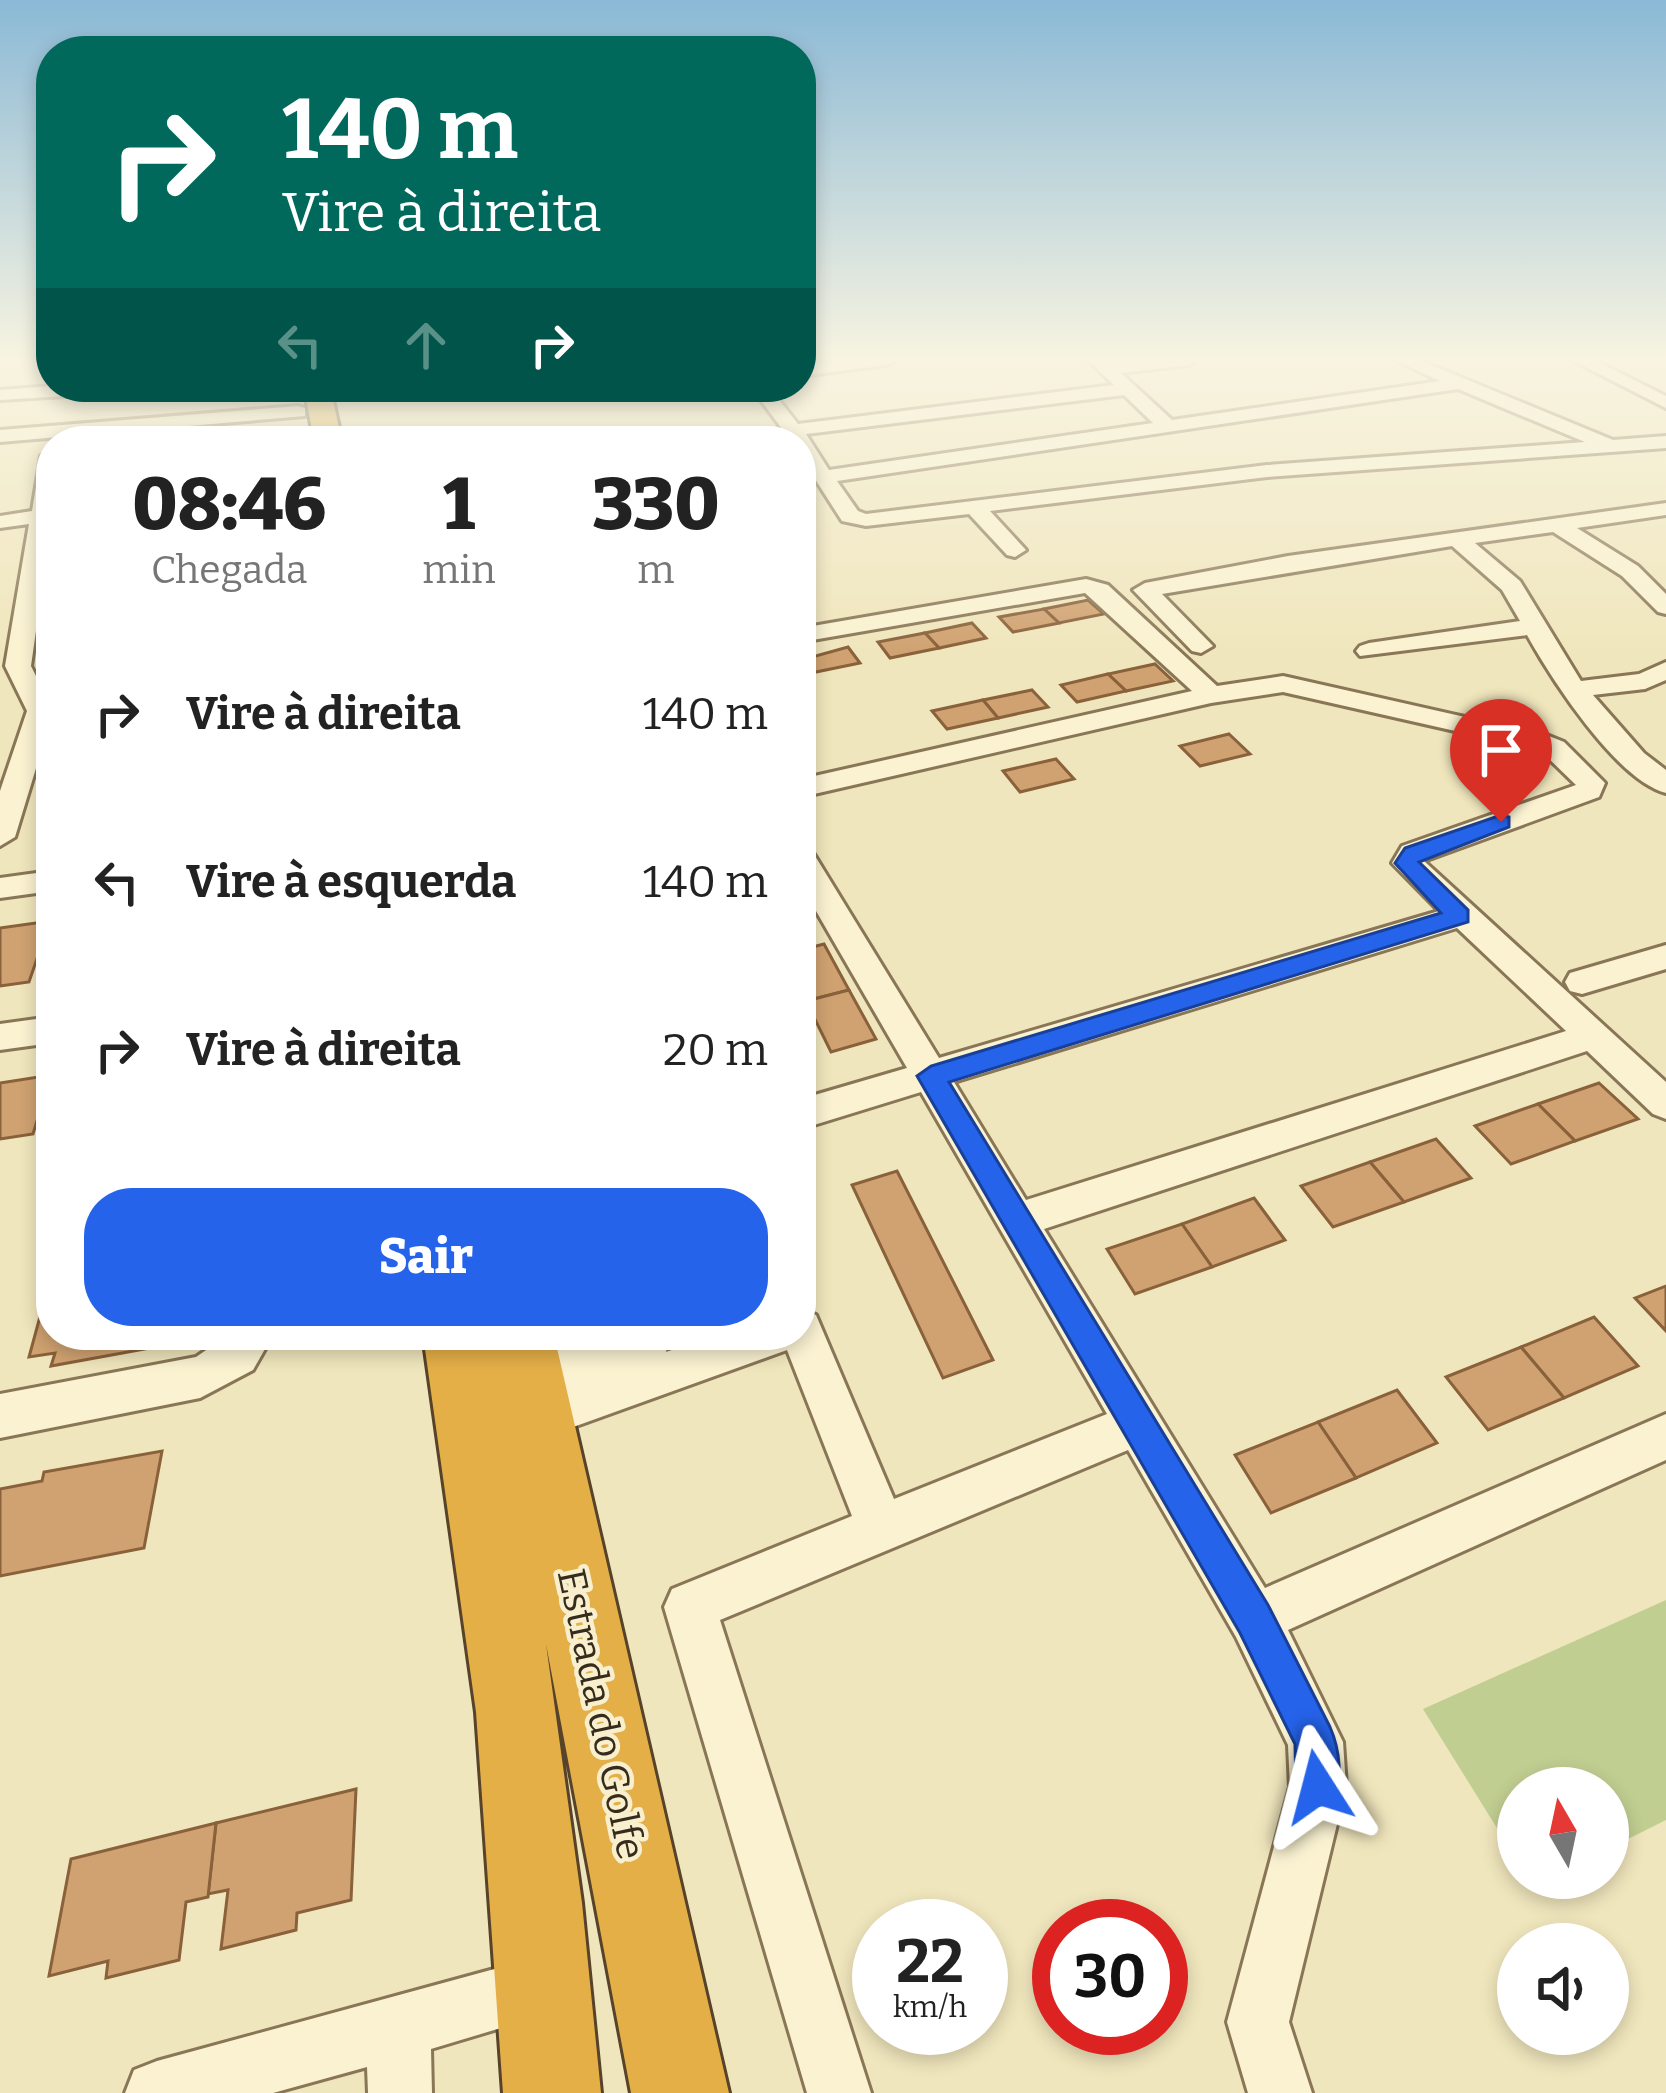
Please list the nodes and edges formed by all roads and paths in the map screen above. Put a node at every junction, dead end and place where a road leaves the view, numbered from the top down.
1 (992, 458) edge
2 (1194, 458) edge
3 (1483, 458) edge
4 (1643, 458) edge
5 (816, 462) edge
6 (1660, 464) dead end
7 (826, 476) junction
8 (1216, 477) junction
9 (973, 505) junction
10 (1666, 509) edge
11 (36, 517) edge
12 (0, 522) edge
13 (1559, 526) junction
14 (1457, 538) junction
15 (36, 545) edge
16 (1015, 550) dead end
17 (1666, 608) edge
18 (12, 609) edge
19 (1536, 626) junction
20 (816, 632) edge
21 (1202, 646) dead end
22 (1369, 651) dead end
23 (36, 663) edge
24 (18, 666) junction
25 (1666, 670) edge
26 (1574, 690) junction
27 (1210, 695) junction
28 (36, 703) edge
29 (36, 724) edge
30 (1666, 784) edge
31 (816, 785) edge
32 (0, 837) edge
33 (36, 883) edge
34 (816, 883) edge
35 (0, 888) edge
36 (1459, 916) junction
37 (1666, 957) edge
38 (1582, 982) dead end
39 (36, 1032) edge
40 (1593, 1036) junction
41 (0, 1037) edge
42 (931, 1076) junction
43 (1666, 1104) edge
44 (816, 1110) edge
45 (1018, 1220) junction
46 (242, 1350) edge
47 (458, 1350) edge
48 (708, 1350) edge
49 (809, 1350) edge
50 (664, 1360) edge
51 (531, 1377) edge
52 (0, 1416) edge
53 (1137, 1424) junction
54 (1666, 1437) edge
55 (881, 1528) junction
56 (1254, 1619) junction
57 (546, 1986) junction
58 (398, 2027) junction
59 (158, 2093) edge
60 (400, 2093) edge
61 (552, 2093) edge
62 (680, 2093) edge
63 (839, 2093) edge
64 (1280, 2093) edge

1 - 7 street
2 - 8 street
3 - 8 street
4 - 6 street
5 - 7 street
7 - 9 street
8 - 9 street
9 - 16 street
10 - 13 street
11 - 12 street
13 - 14 street
13 - 17 street
14 - 19 street
14 - 21 street
15 - 18 street
18 - 24 street
19 - 22 street
19 - 26 street
20 - 27 street
23 - 24 street
24 - 28 street
25 - 26 street
26 - 30 street
27 - 31 street
27 - 36 street
29 - 32 street
33 - 35 street
34 - 42 street
36 - 40 street
36 - 42 street
37 - 38 street
39 - 41 street
40 - 43 street
40 - 45 street
42 - 44 street
42 - 45 street
45 - 53 street
46 - 52 street
47 - 57 highway
48 - 50 street
49 - 55 street
50 - 51 street
51 - 62 highway, Estrada do Golfe
53 - 55 street
53 - 56 street
54 - 56 street
55 - 63 street
56 - 64 street
57 - 58 street
57 - 61 highway
58 - 59 street
58 - 60 street

